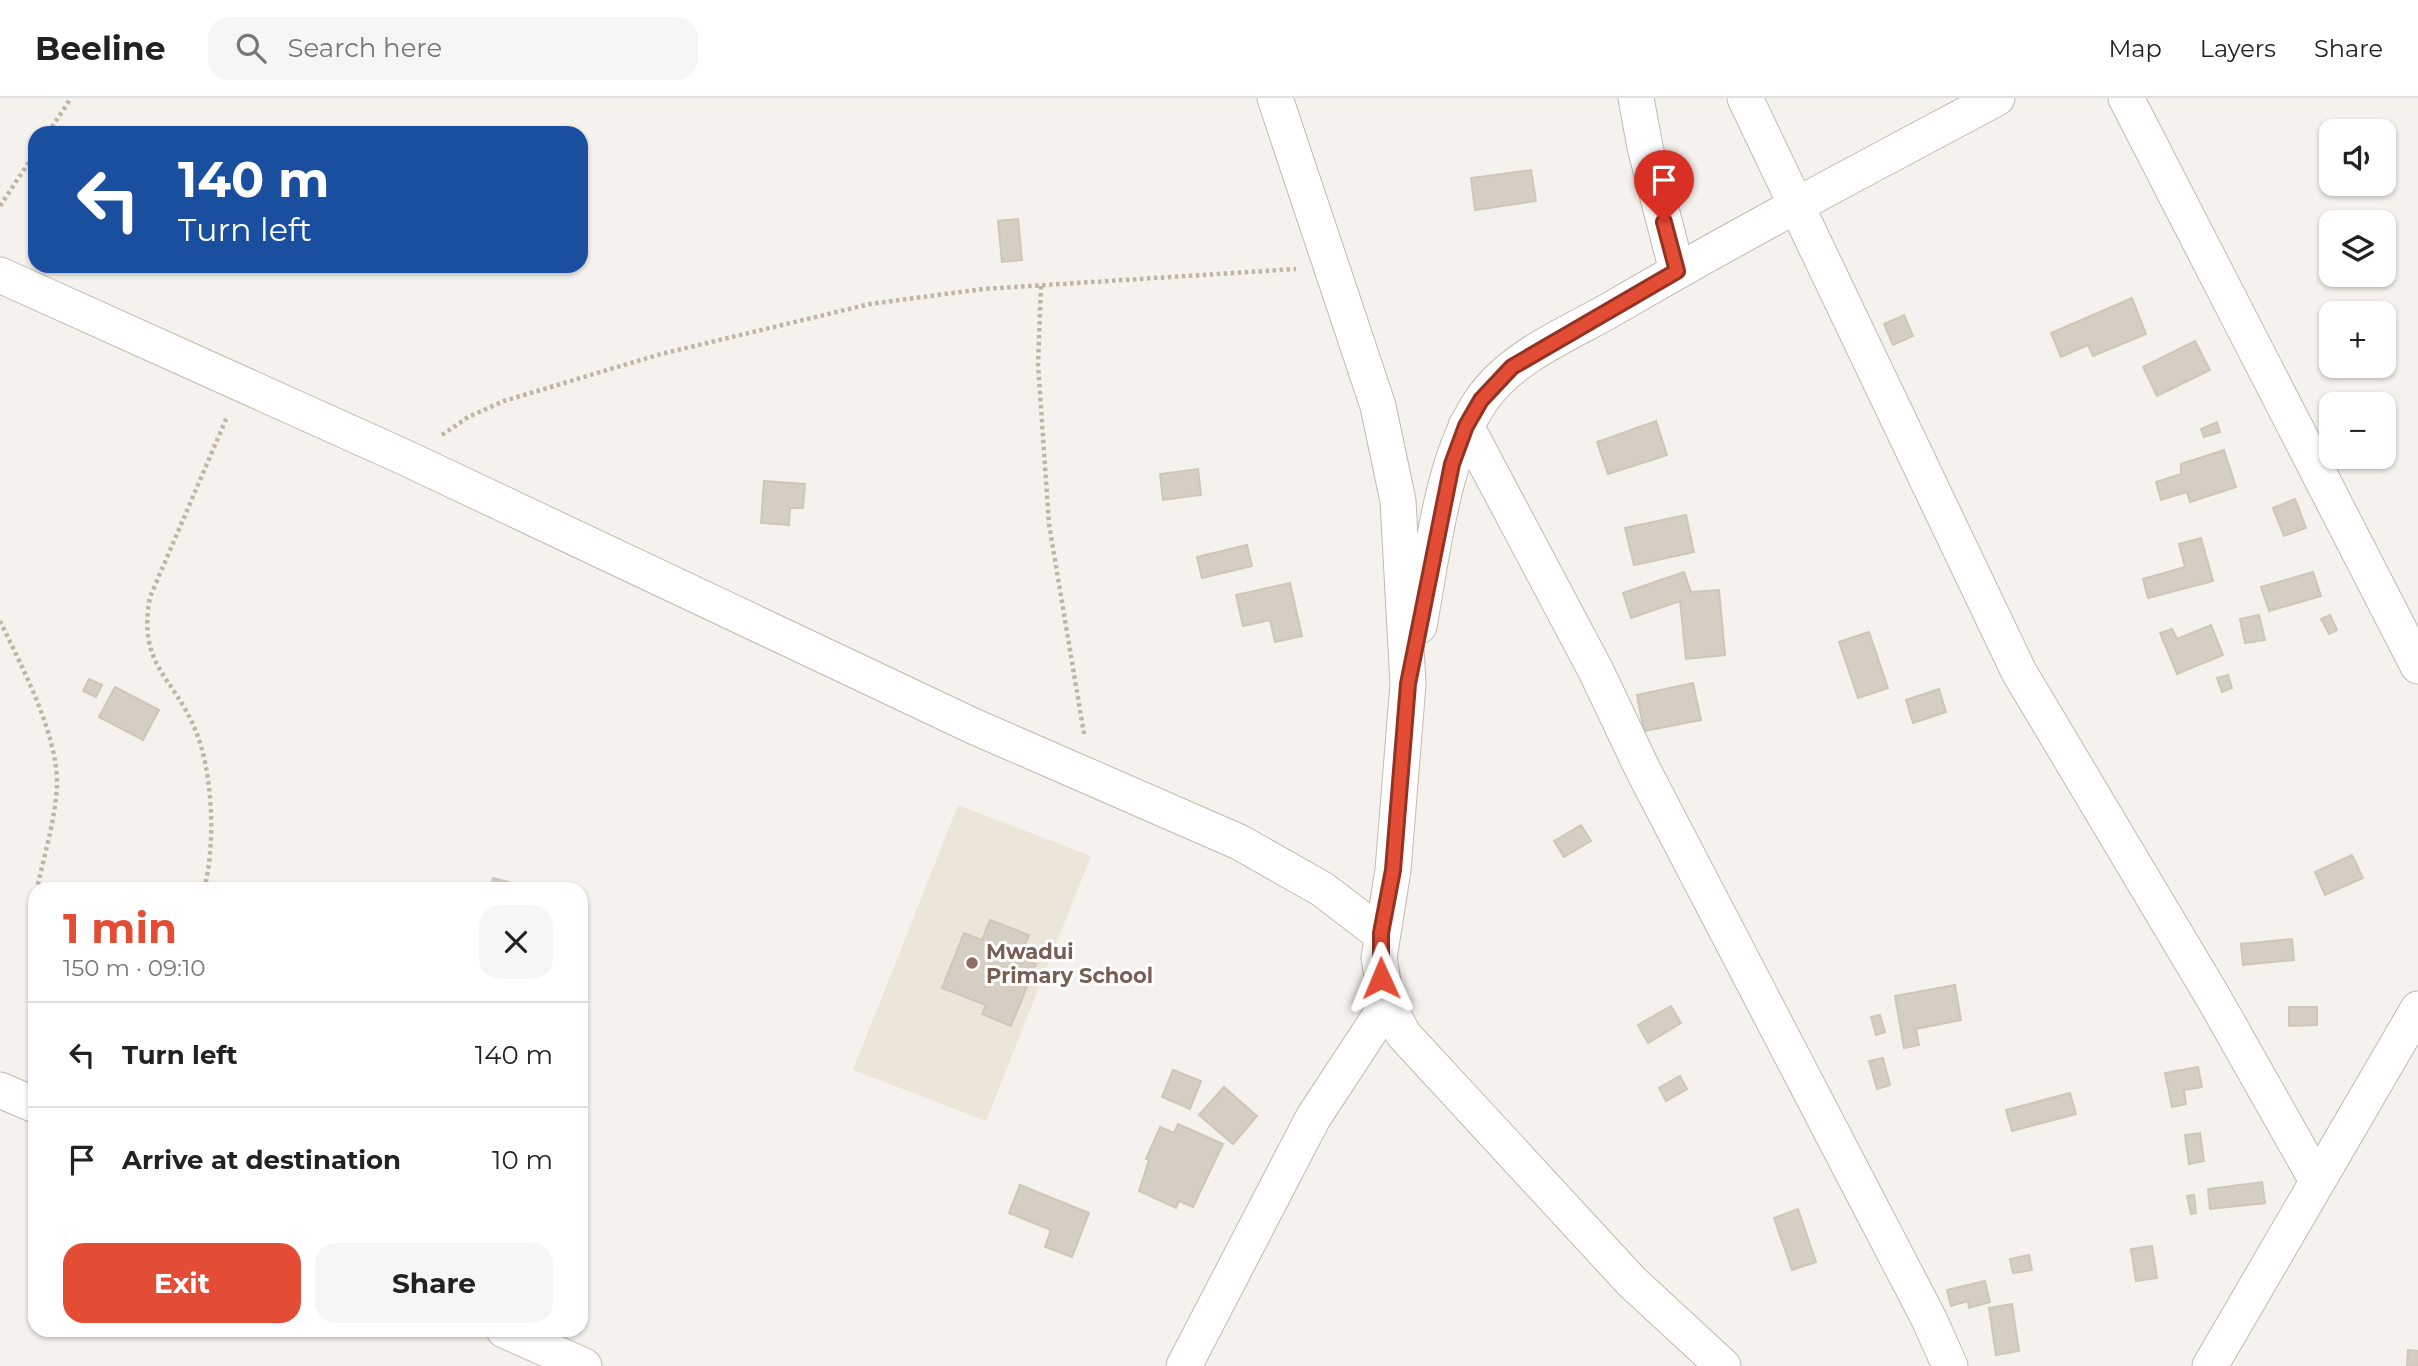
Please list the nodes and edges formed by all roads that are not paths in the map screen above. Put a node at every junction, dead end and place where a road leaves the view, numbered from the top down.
1 (1275, 98) edge
2 (1636, 98) edge
3 (1745, 98) edge
4 (1997, 98) edge
5 (2126, 98) edge
6 (1797, 206) junction
7 (1677, 271) junction
8 (0, 275) edge
9 (1466, 426) junction
10 (2418, 666) edge
11 (1408, 684) junction
12 (1381, 933) junction
13 (1387, 1005) junction
14 (2418, 1009) edge
15 (0, 1090) edge
16 (28, 1102) edge
17 (2316, 1179) junction
18 (520, 1337) edge
19 (584, 1366) edge
20 (1184, 1366) edge
21 (1723, 1366) edge
22 (1950, 1366) edge
23 (2210, 1366) edge

1 - 11 street
2 - 7 street
3 - 6 street
4 - 6 street
5 - 10 street
6 - 7 street
6 - 17 street
7 - 9 street
8 - 12 street
9 - 11 street
9 - 22 street
11 - 12 street
12 - 13 street
13 - 20 street
13 - 21 street
14 - 17 street
15 - 16 street
17 - 23 street
18 - 19 street

